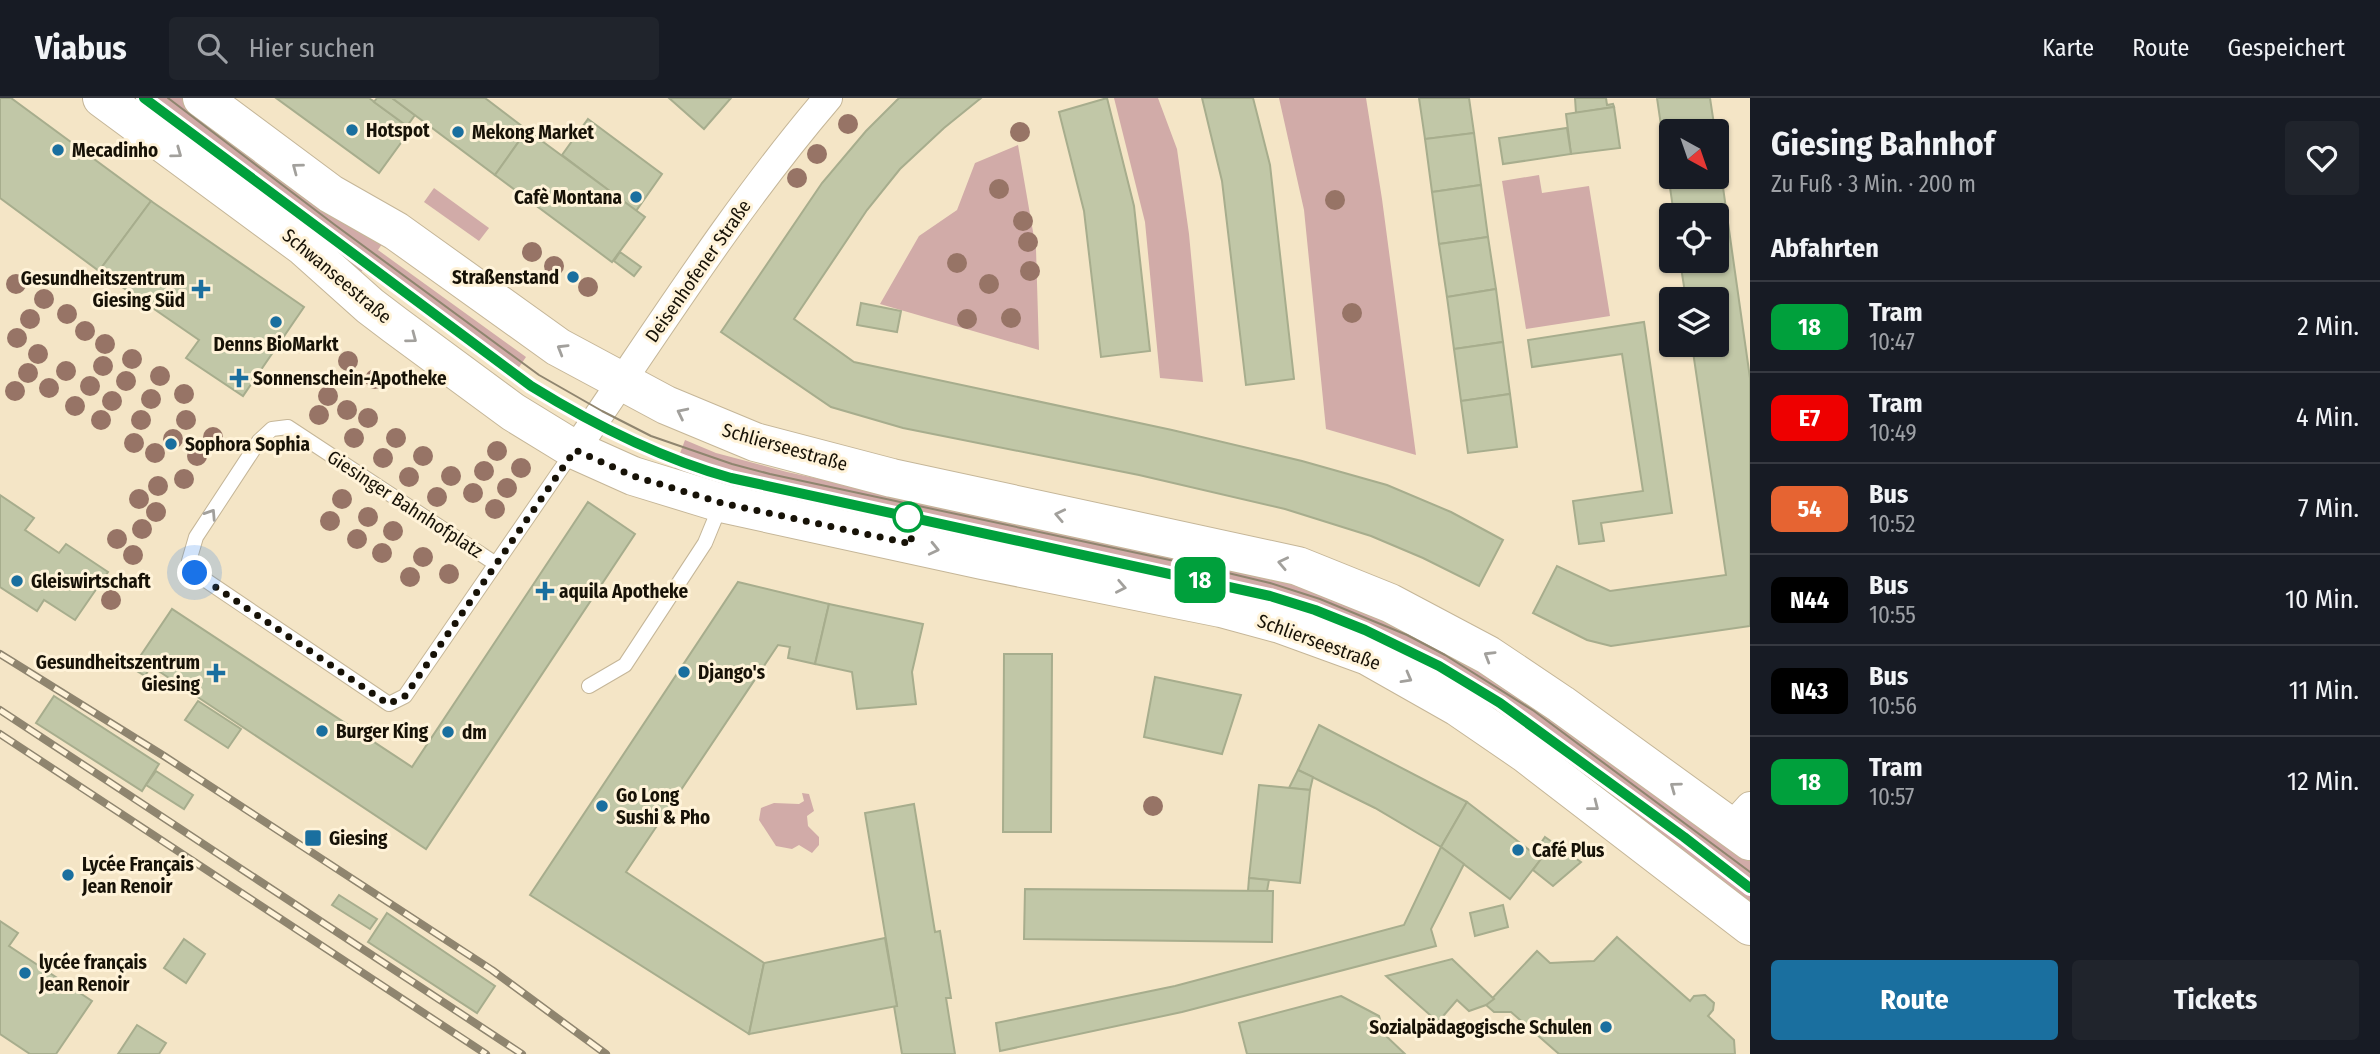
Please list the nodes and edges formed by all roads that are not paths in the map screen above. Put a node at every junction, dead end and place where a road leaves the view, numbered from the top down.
1 (102, 98) edge
2 (202, 98) edge
3 (828, 98) edge
4 (621, 383) junction
5 (575, 450) junction
6 (722, 503) junction
7 (496, 564) junction
8 (589, 685) dead end
9 (1744, 825) edge
10 (1750, 926) edge

1 -> 5 main road, Schwanseestraße
4 -> 2 main road
3 - 4 street, Deisenhofener Straße
4 - 5 street, Deisenhofener Straße
9 -> 4 main road, Schlierseestraße
5 - 6 main road, Schlierseestraße
5 - 7 lane, Giesinger Bahnhofplatz
6 - 8 lane
6 -> 10 main road, Schlierseestraße
7 -> 7 lane, Giesinger Bahnhofplatz

